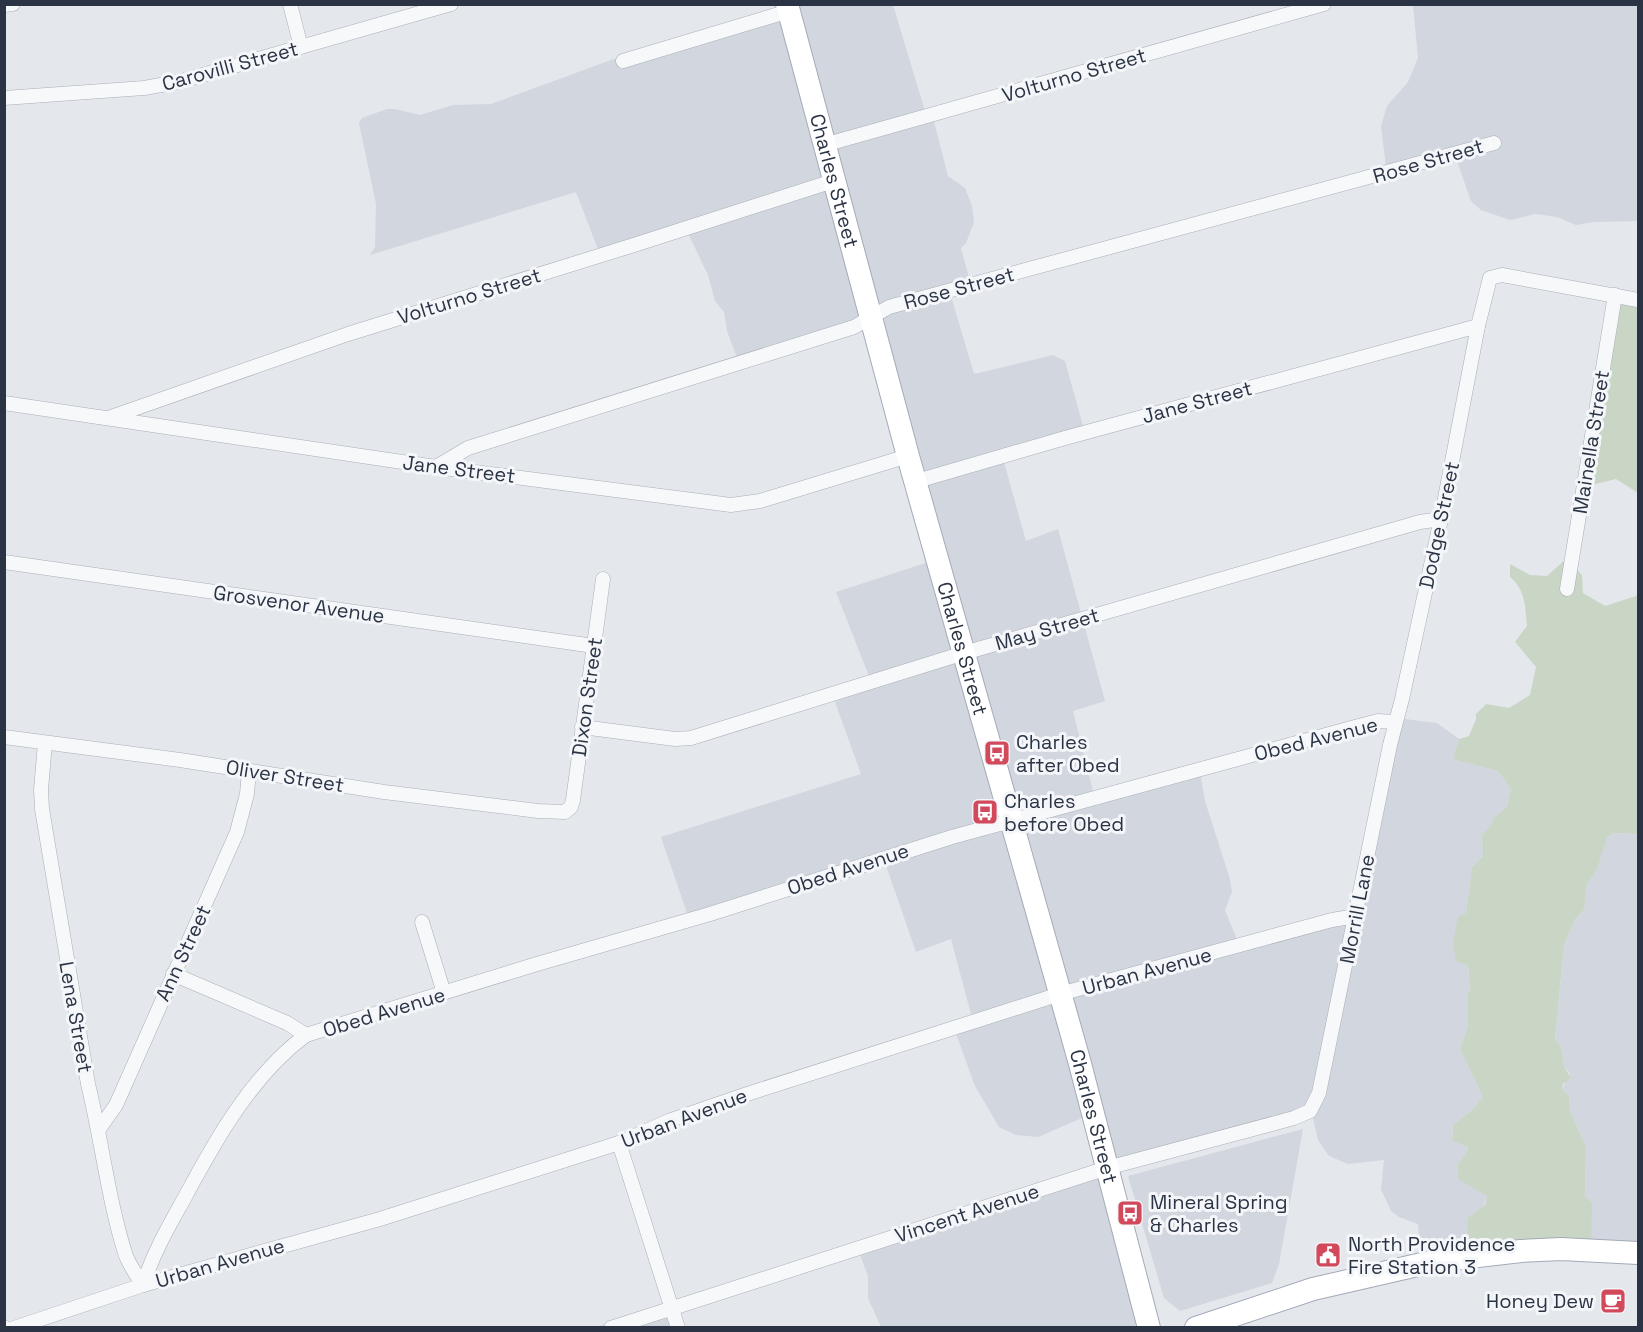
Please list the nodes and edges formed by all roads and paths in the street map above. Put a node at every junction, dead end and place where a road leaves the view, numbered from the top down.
1 (13, 4) edge
2 (290, 4) edge
3 (451, 4) edge
4 (1324, 4) edge
5 (4, 5) edge
6 (789, 7) edge
7 (301, 47) junction
8 (622, 61) dead end
9 (4, 98) edge
10 (1494, 143) dead end
11 (824, 145) junction
12 (833, 181) junction
13 (1615, 295) junction
14 (1638, 300) edge
15 (871, 316) junction
16 (1478, 326) junction
17 (4, 403) edge
18 (108, 419) junction
19 (908, 456) junction
20 (436, 467) junction
21 (917, 481) junction
22 (1441, 519) junction
23 (4, 562) edge
24 (603, 579) dead end
25 (1567, 589) dead end
26 (594, 646) junction
27 (964, 653) junction
28 (1395, 722) junction
29 (582, 727) junction
30 (4, 737) edge
31 (45, 743) junction
32 (249, 771) junction
33 (565, 812) joint
34 (1011, 821) junction
35 (1356, 916) junction
36 (422, 922) dead end
37 (173, 974) junction
38 (444, 993) junction
39 (1060, 994) junction
40 (306, 1035) junction
41 (1317, 1096) joint
42 (99, 1129) junction
43 (619, 1143) junction
44 (1107, 1168) junction
45 (1638, 1253) edge
46 (143, 1285) junction
47 (672, 1308) junction
48 (14, 1328) edge
49 (611, 1328) edge
50 (678, 1328) edge
51 (1149, 1328) edge
52 (1196, 1328) edge

1 - 5 street
2 - 7 street
3 - 7 street, Carovilli Street
4 - 11 street, Volturno Street
6 - 8 street
6 - 11 main road, Charles Street
7 - 9 street, Carovilli Street
10 - 15 street, Rose Street
11 - 12 main road, Charles Street
12 - 15 main road, Charles Street
12 - 18 street, Volturno Street
13 - 14 street
13 - 16 street, Dodge Street
13 - 25 street, Mainella Street
15 - 19 main road, Charles Street
15 - 20 street, Rose Street
16 - 21 street, Jane Street
16 - 22 street, Dodge Street
17 - 18 street, Jane Street
18 - 20 street, Jane Street
19 - 20 street, Jane Street
19 - 21 main road, Charles Street
21 - 27 main road, Charles Street
22 - 27 street, May Street
22 - 28 street, Dodge Street
23 - 26 street, Grosvenor Avenue
24 - 26 street, Dixon Street
26 - 29 street, Dixon Street
27 - 29 street, May Street
27 - 34 main road, Charles Street
28 - 34 street, Obed Avenue
28 - 35 street, Morrill Lane
29 - 33 street, Dixon Street
30 - 31 street, Oliver Street
31 - 32 street, Oliver Street
31 - 42 street, Lena Street
32 - 33 street, Oliver Street
32 - 37 street, Ann Street
34 - 38 street, Obed Avenue
34 - 39 main road, Charles Street
35 - 39 street, Urban Avenue
35 - 41 street, Morrill Lane
36 - 38 street
37 - 40 street, Obed Avenue
37 - 42 street, Ann Street
38 - 40 street, Obed Avenue
39 - 43 street, Urban Avenue
39 - 44 main road, Charles Street
40 - 46 street, Obed Avenue
41 - 44 street, Vincent Avenue
42 - 46 street, Lena Street
43 - 46 street, Urban Avenue
43 - 47 street
44 - 47 street, Vincent Avenue
44 - 51 main road, Charles Street
45 - 52 main road
46 - 48 street, Urban Avenue
47 - 49 street, Vincent Avenue
47 - 50 street

